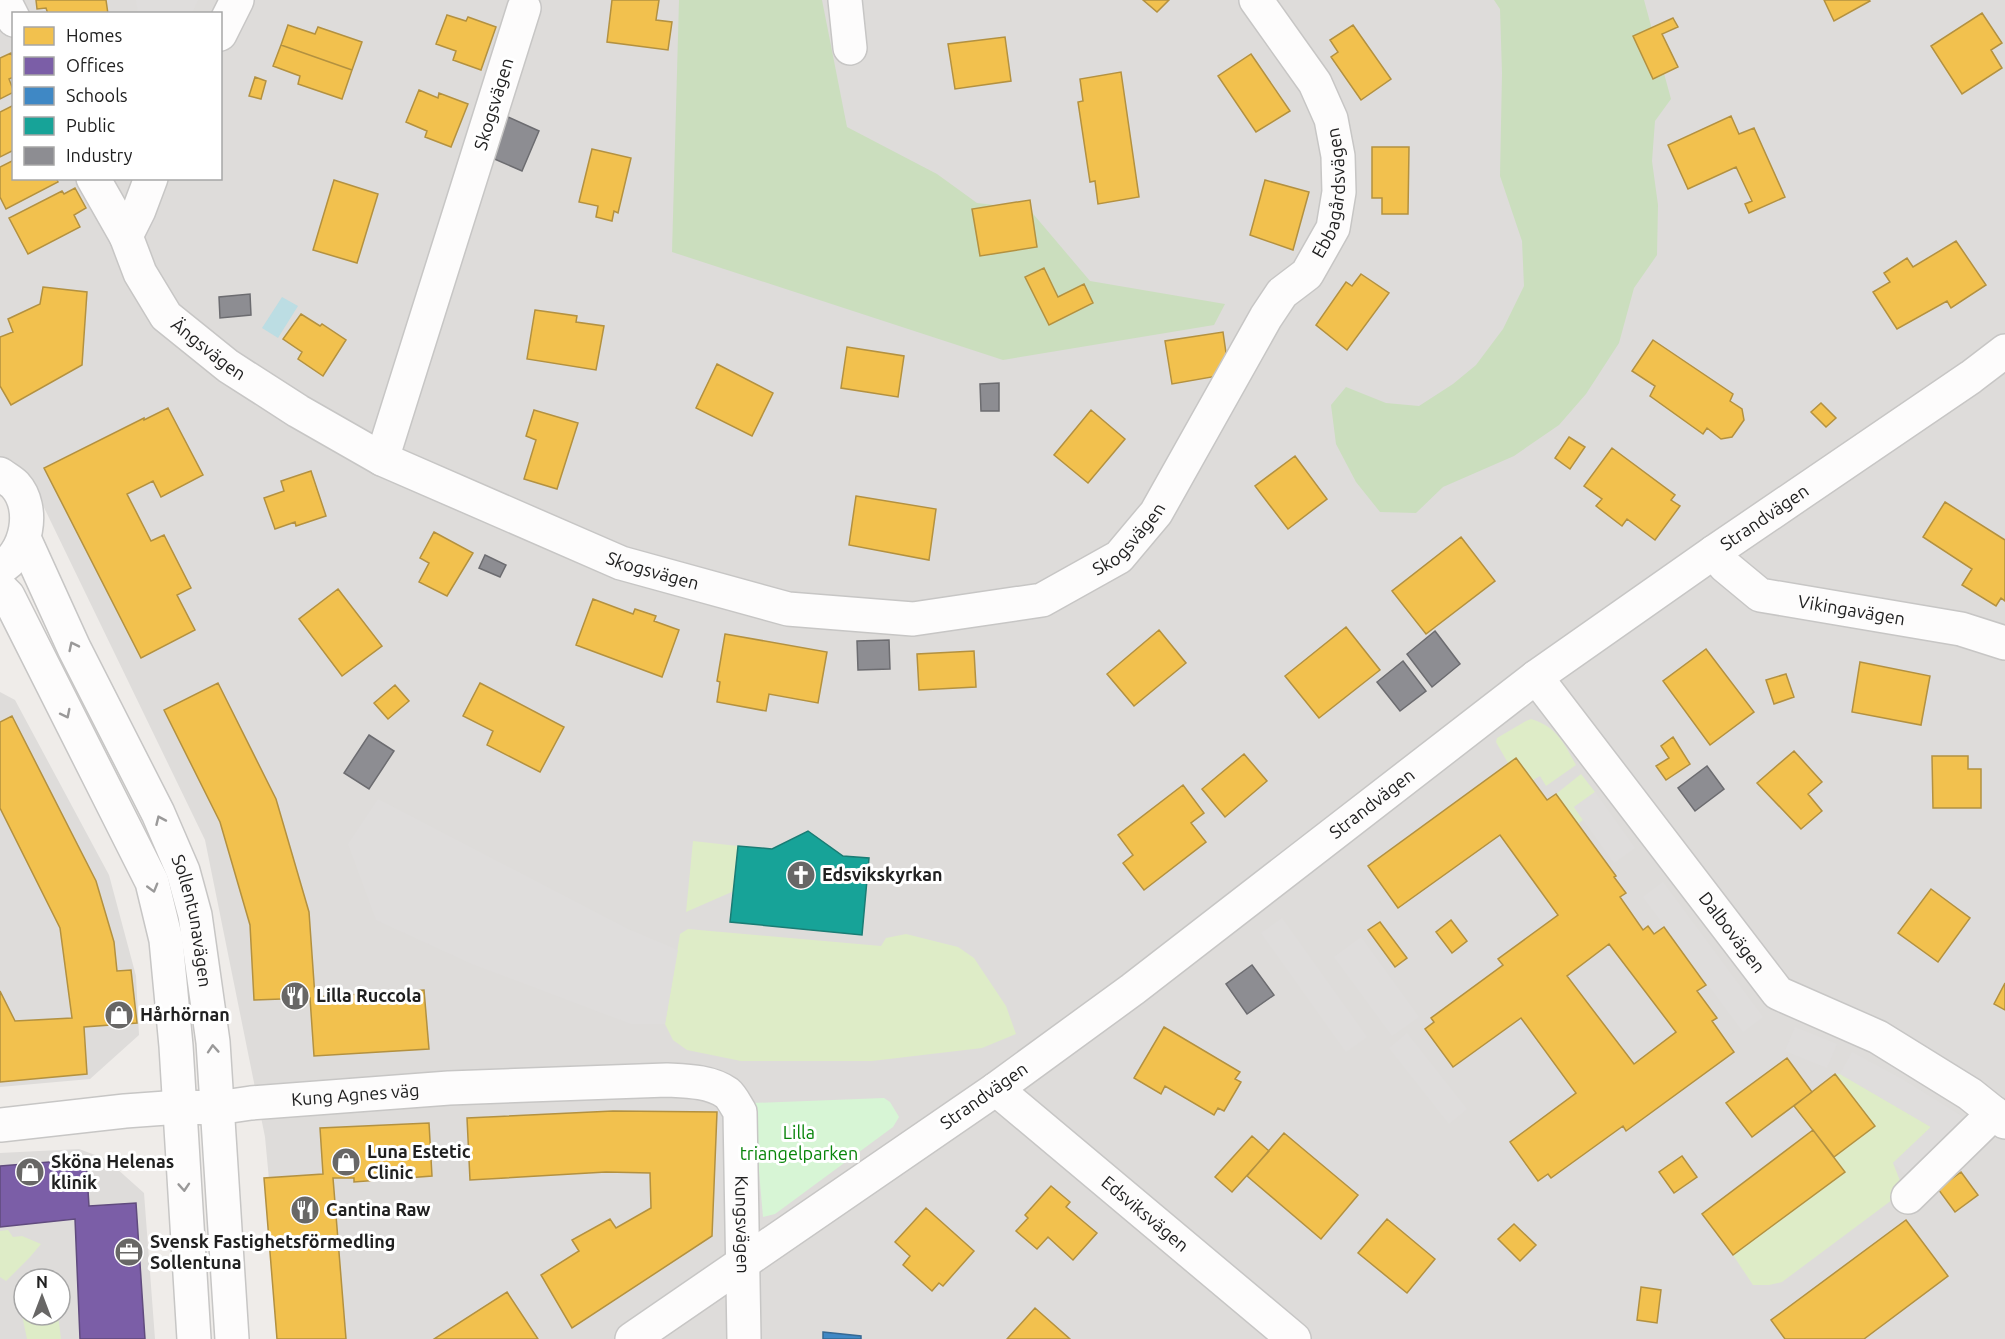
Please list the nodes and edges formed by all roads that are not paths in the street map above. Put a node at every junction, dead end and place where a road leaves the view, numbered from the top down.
1 (4, 0) edge
2 (237, 0) edge
3 (846, 0) edge
4 (1256, 0) edge
5 (524, 8) dead end
6 (12, 16) edge
7 (222, 30) edge
8 (850, 48) dead end
9 (94, 180) edge
10 (150, 180) edge
11 (126, 236) junction
12 (1266, 317) joint
13 (2005, 351) edge
14 (1971, 377) junction
15 (2005, 384) edge
16 (382, 459) junction
17 (0, 474) edge
18 (24, 538) junction
19 (1714, 552) junction
20 (0, 568) edge
21 (0, 588) edge
22 (2005, 643) edge
23 (1536, 677) junction
24 (713, 1086) joint
25 (996, 1089) junction
26 (180, 1107) junction
27 (217, 1108) junction
28 (2000, 1117) edge
29 (0, 1125) edge
30 (1908, 1197) dead end
31 (744, 1263) junction
32 (194, 1339) edge
33 (232, 1339) edge
34 (632, 1339) edge
35 (744, 1339) edge
36 (1294, 1339) edge

1 - 6 street
2 - 7 street
3 - 8 street
4 - 12 street, Ebbagårdsvägen
5 - 16 street, Skogsvägen
9 - 11 street, Ängsvägen
10 - 11 street
11 - 16 street, Ängsvägen
12 - 16 street, Skogsvägen
13 - 14 street, Strandvägen
14 - 15 street
14 - 19 street, Strandvägen
17 - 18 street
18 - 20 street
27 -> 18 street, Sollentunavägen
19 - 22 street, Vikingavägen
19 - 23 street, Strandvägen
21 -> 26 street, Sollentunavägen
23 - 25 street, Strandvägen
23 - 28 street, Dalbovägen
24 - 27 street, Kung Agnes väg
24 - 31 street, Kungsvägen
25 - 31 street, Strandvägen
25 - 36 street, Edsviksvägen
26 - 27 street, Kung Agnes väg
26 - 29 street, Kung Agnes väg
26 -> 32 street, Sollentunavägen
27 - 33 street, Sollentunavägen
28 - 30 street, Dalbovägen
31 - 34 street
31 - 35 street, Kungsvägen

